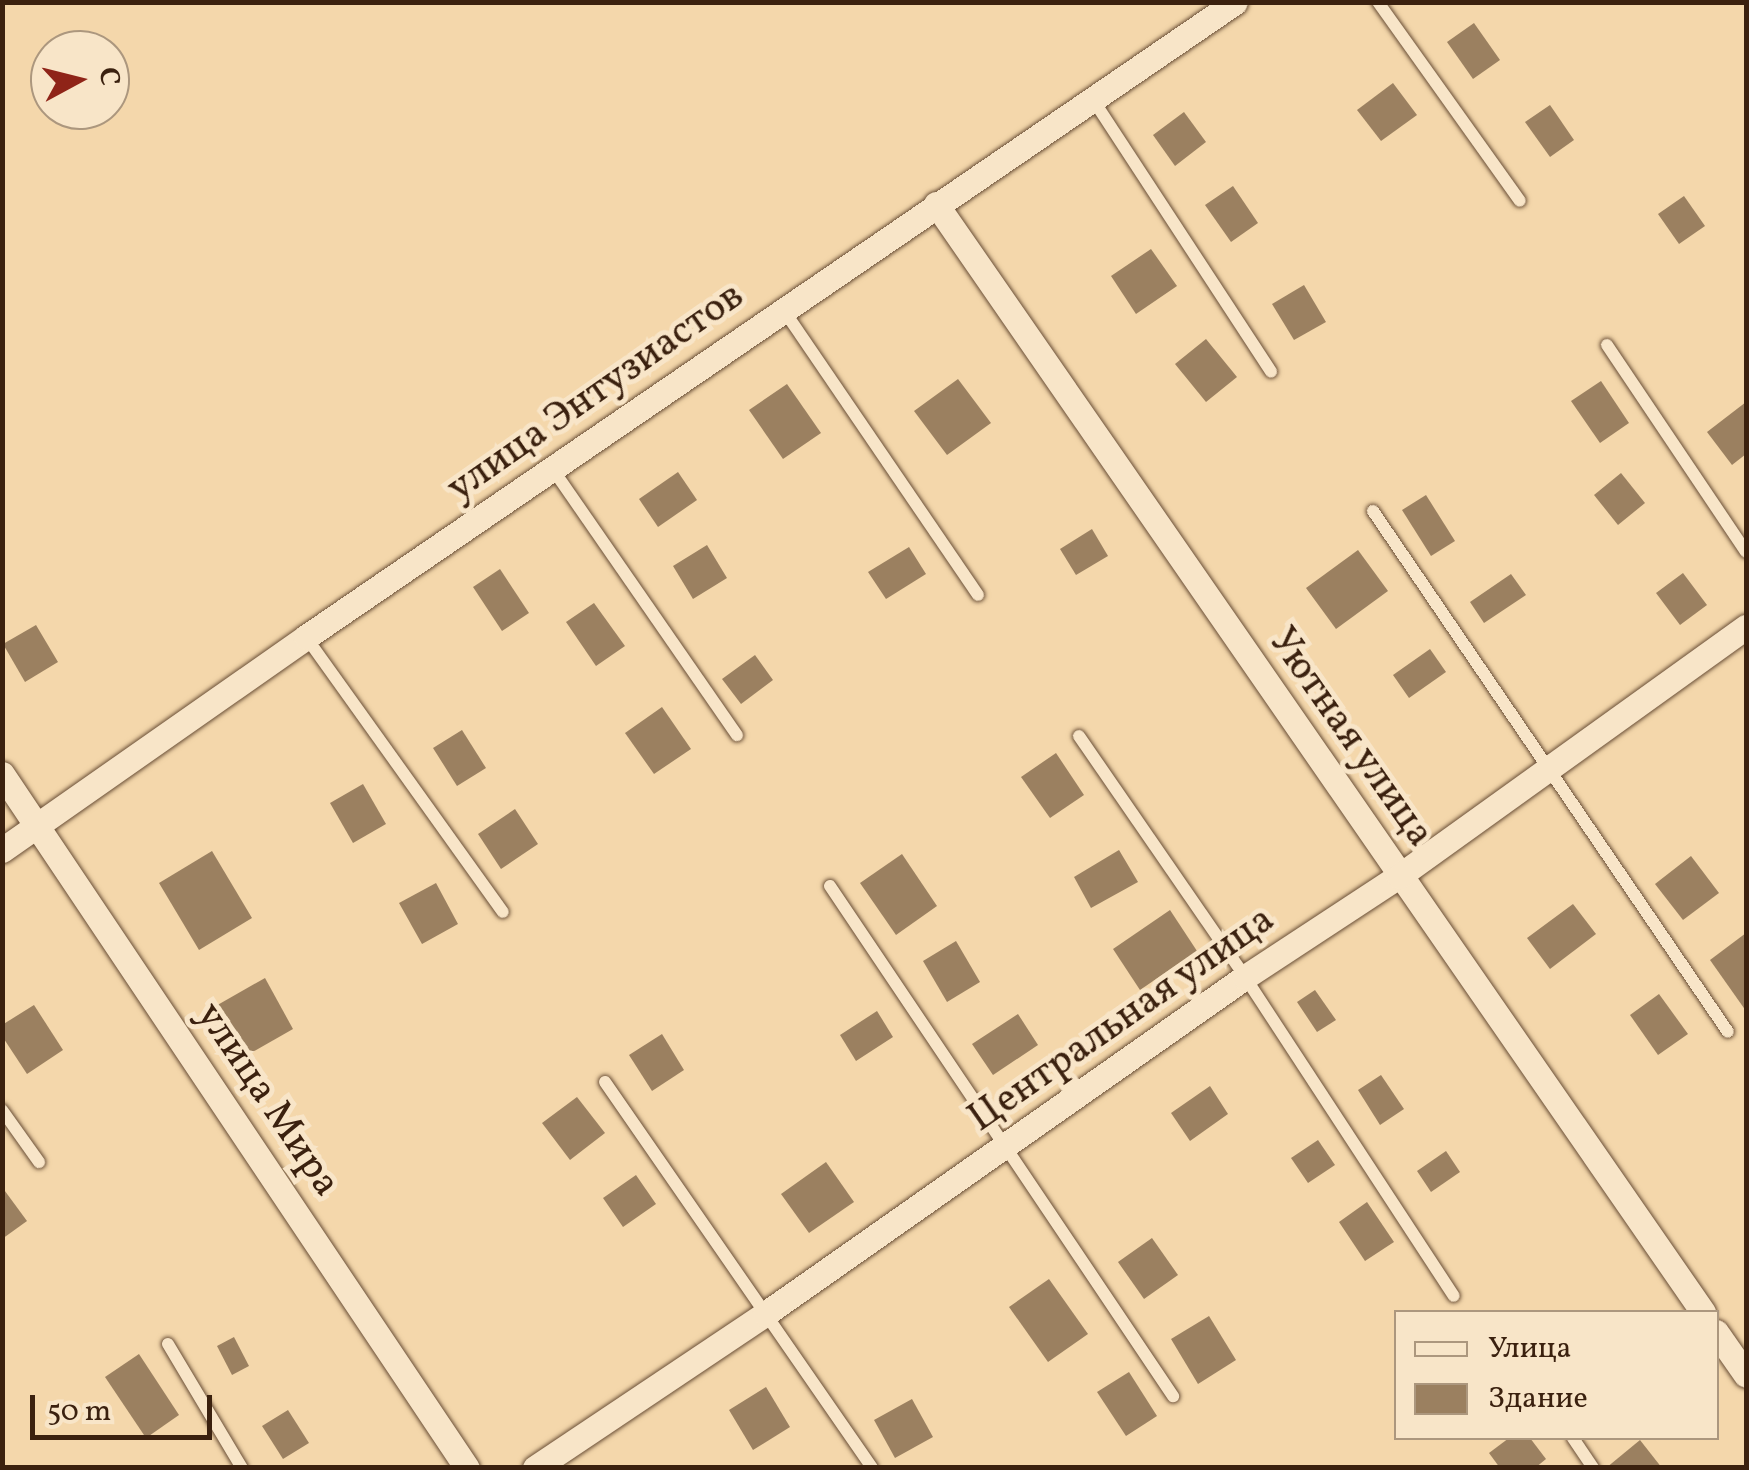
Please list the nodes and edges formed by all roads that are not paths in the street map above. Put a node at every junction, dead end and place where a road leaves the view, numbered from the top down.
1 (1235, 2) edge
2 (1378, 2) edge
3 (1092, 98) junction
4 (1520, 201) dead end
5 (936, 204) junction
6 (783, 309) junction
7 (1608, 345) dead end
8 (1271, 372) dead end
9 (552, 468) junction
10 (1373, 511) dead end
11 (1746, 552) edge
12 (978, 594) dead end
13 (1746, 627) edge
14 (306, 637) junction
15 (737, 735) dead end
16 (1079, 736) dead end
17 (1546, 768) junction
18 (2, 774) edge
19 (38, 826) junction
20 (2, 850) edge
21 (1400, 876) junction
22 (830, 886) dead end
23 (502, 912) dead end
24 (1245, 977) junction
25 (1728, 1032) dead end
26 (606, 1082) dead end
27 (2, 1110) edge
28 (1008, 1145) junction
29 (39, 1162) dead end
30 (1454, 1296) dead end
31 (1702, 1310) edge
32 (766, 1314) junction
33 (1719, 1336) edge
34 (168, 1344) dead end
35 (1746, 1375) edge
36 (1173, 1396) dead end
37 (1574, 1440) edge
38 (242, 1468) edge
39 (467, 1468) edge
40 (536, 1468) edge
41 (872, 1468) edge
42 (1593, 1468) edge

1 - 3 street, улица Энтузиастов
2 - 4 lane
3 - 5 street, улица Энтузиастов
3 - 8 lane
5 - 6 street, улица Энтузиастов
5 - 21 street, Уютная улица
6 - 9 street, улица Энтузиастов
6 - 12 lane
7 - 11 lane
9 - 14 street, улица Энтузиастов
9 - 15 lane
10 - 17 lane
13 - 17 street, Центральная улица
14 - 19 street, улица Энтузиастов
14 - 23 lane
16 - 24 lane
17 - 21 street, Центральная улица
17 - 25 lane
18 - 19 street, улица Мира
19 - 20 street, улица Энтузиастов
19 - 39 street, улица Мира
21 - 24 street, Центральная улица
21 - 31 street, Уютная улица
22 - 28 lane
24 - 28 street, Центральная улица
24 - 30 lane
26 - 32 lane
27 - 29 lane
28 - 32 street, Центральная улица
28 - 36 lane
32 - 40 street, Центральная улица
32 - 41 lane
33 - 35 street
34 - 38 lane
37 - 42 lane

